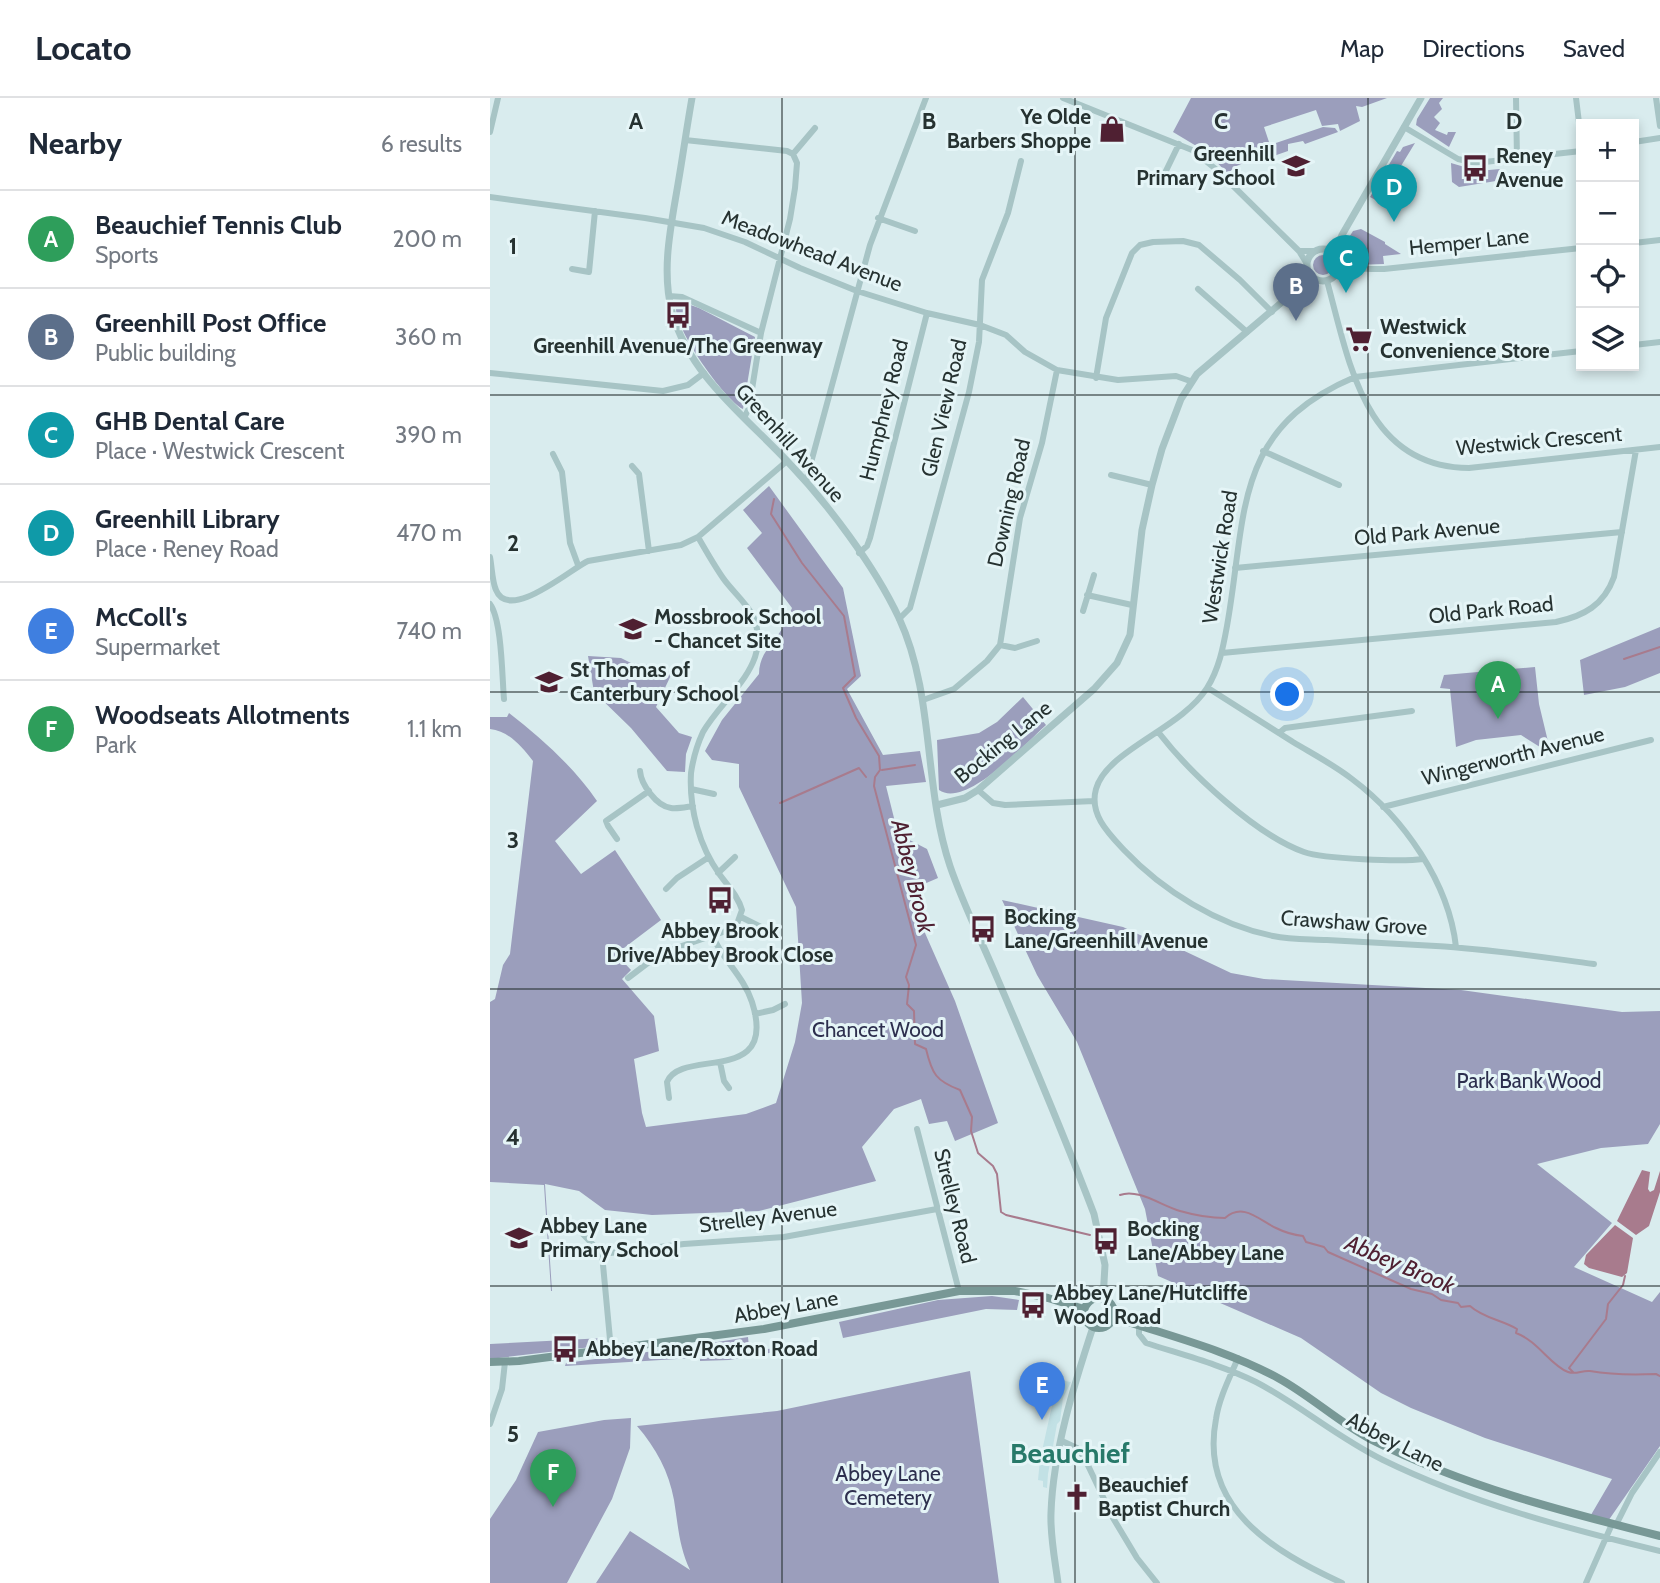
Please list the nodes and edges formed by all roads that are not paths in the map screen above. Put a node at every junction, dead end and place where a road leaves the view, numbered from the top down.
1 (498, 98) edge
2 (692, 98) edge
3 (926, 98) edge
4 (1063, 98) edge
5 (1421, 98) edge
6 (1516, 98) edge
7 (1576, 98) edge
8 (1656, 98) edge
9 (1579, 119) edge
10 (1660, 126) edge
11 (1404, 127) junction
12 (815, 128) dead end
13 (490, 132) edge
14 (1660, 138) edge
15 (685, 140) junction
16 (1639, 141) edge
17 (1179, 144) junction
18 (1576, 152) edge
19 (793, 153) junction
20 (1517, 159) junction
21 (1021, 161) dead end
22 (1162, 179) dead end
23 (490, 197) edge
24 (595, 211) junction
25 (878, 218) junction
26 (672, 222) junction
27 (915, 231) dead end
28 (1342, 235) junction
29 (1660, 240) edge
30 (1639, 242) edge
31 (1325, 249) junction
32 (1576, 249) edge
33 (1299, 251) junction
34 (1315, 251) junction
35 (1337, 258) junction
36 (780, 259) junction
37 (1307, 267) junction
38 (572, 269) dead end
39 (1359, 269) junction
40 (1337, 273) junction
41 (1317, 280) junction
42 (1327, 281) junction
43 (1301, 286) junction
44 (1198, 289) dead end
45 (857, 291) junction
46 (669, 296) junction
47 (1272, 312) junction
48 (927, 313) junction
49 (980, 325) junction
50 (1247, 332) junction
51 (761, 333) junction
52 (1660, 342) edge
53 (1639, 344) edge
54 (1576, 352) edge
55 (1057, 370) junction
56 (490, 373) edge
57 (704, 373) junction
58 (1355, 377) junction
59 (1096, 378) junction
60 (1190, 381) junction
61 (744, 418) junction
62 (1660, 447) edge
63 (1636, 450) junction
64 (1263, 451) junction
65 (553, 454) dead end
66 (787, 461) junction
67 (632, 466) dead end
68 (1111, 475) dead end
69 (806, 481) junction
70 (1152, 485) junction
71 (1339, 485) dead end
72 (1622, 532) junction
73 (698, 537) junction
74 (649, 551) junction
75 (859, 553) junction
76 (490, 557) edge
77 (578, 565) junction
78 (1235, 568) junction
79 (1094, 575) dead end
80 (1087, 595) junction
81 (490, 604) edge
82 (1132, 605) junction
83 (1083, 611) dead end
84 (899, 618) junction
85 (1037, 641) dead end
86 (1000, 645) junction
87 (1222, 653) junction
88 (1208, 688) junction
89 (504, 699) dead end
90 (923, 700) junction
91 (1412, 711) dead end
92 (1159, 733) junction
93 (1279, 733) junction
94 (1651, 740) dead end
95 (640, 771) dead end
96 (691, 789) junction
97 (978, 790) junction
98 (649, 791) junction
99 (714, 794) dead end
100 (1094, 802) junction
101 (937, 805) junction
102 (693, 806) junction
103 (1383, 807) junction
104 (617, 839) dead end
105 (709, 857) junction
106 (735, 857) dead end
107 (1423, 859) junction
108 (718, 873) junction
109 (666, 889) dead end
110 (741, 917) junction
111 (766, 933) dead end
112 (713, 937) junction
113 (1456, 947) junction
114 (1594, 964) dead end
115 (628, 978) dead end
116 (785, 1004) dead end
117 (755, 1014) junction
118 (720, 1062) junction
119 (729, 1088) dead end
120 (669, 1098) dead end
121 (918, 1129) dead end
122 (937, 1209) junction
123 (575, 1227) dead end
124 (602, 1254) junction
125 (958, 1292) junction
126 (1103, 1299) junction
127 (1084, 1309) junction
128 (1113, 1317) junction
129 (1139, 1326) junction
130 (1093, 1327) junction
131 (611, 1350) junction
132 (1238, 1358) junction
133 (490, 1362) edge
134 (505, 1362) junction
135 (1232, 1372) junction
136 (490, 1424) edge
137 (1062, 1441) junction
138 (1660, 1452) edge
139 (1614, 1525) junction
140 (1660, 1536) edge
141 (1607, 1538) junction
142 (1660, 1551) edge
143 (1058, 1583) edge
144 (1157, 1583) edge
145 (1342, 1583) edge
146 (1587, 1583) edge

1 - 13 street
2 - 15 street, Greenhill Avenue
3 - 25 street
4 - 17 street
5 - 11 street
6 - 20 street
7 - 9 street
8 - 10 street
11 - 20 street
11 - 28 street
12 - 19 street
14 - 16 street
15 - 19 street
15 - 26 street, Greenhill Avenue
17 - 22 street
17 - 33 street
18 - 20 street
19 - 36 street
21 - 49 street, Glen View Road
23 - 24 street, Meadowhead Avenue
24 - 26 street, Meadowhead Avenue
24 - 38 street
25 - 27 street
25 - 45 street
26 - 36 street, Meadowhead Avenue
26 - 46 street, Greenhill Avenue
28 - 31 street
28 - 35 street
29 - 30 street
31 - 34 street
31 - 35 street
32 - 39 street, Hemper Lane
33 - 34 street
33 - 37 street
34 - 37 street
35 - 39 street, Hemper Lane
35 - 40 street
36 - 45 street, Meadowhead Avenue
36 - 51 street
37 - 41 street
37 - 43 street, Bocking Lane
39 - 40 street, Hemper Lane
40 - 42 street
41 - 42 street
41 - 43 street, Bocking Lane
42 - 58 street, Westwick Crescent
43 - 47 street, Bocking Lane
44 - 50 street
45 - 48 street, Meadowhead Avenue
45 - 69 street
46 - 51 street
46 - 57 street, Greenhill Avenue
47 - 50 street, Bocking Lane
47 - 59 street
48 - 49 street, Meadowhead Avenue
48 - 75 street, Humphrey Road
49 - 55 street, Meadowhead Avenue
49 - 84 street, Glen View Road
50 - 60 street, Bocking Lane
51 - 61 street
52 - 53 street
54 - 58 street, Westwick Road
55 - 59 street, Meadowhead Avenue
55 - 86 street, Downing Road
56 - 57 street
57 - 61 street, Greenhill Avenue
58 - 63 street, Westwick Crescent
58 - 64 street, Westwick Road
59 - 60 street, Meadowhead Avenue
60 - 70 street, Bocking Lane
61 - 66 street, Greenhill Avenue
62 - 63 street, Westwick Crescent
63 - 72 street, Old Park Road
64 - 71 street
64 - 78 street, Westwick Road
65 - 77 street
66 - 69 street, Greenhill Avenue
66 - 73 street
67 - 74 street
68 - 70 street
69 - 75 street, Greenhill Avenue
70 - 82 street, Bocking Lane
72 - 78 street, Old Park Avenue
72 - 87 street, Old Park Road
73 - 74 street
73 - 96 street
74 - 77 street
75 - 84 street, Greenhill Avenue
76 - 77 street
78 - 87 street, Westwick Road
79 - 80 street
80 - 82 street
80 - 83 street
81 - 89 street
82 - 97 street, Bocking Lane
84 - 90 street, Greenhill Avenue
85 - 86 street
86 - 90 street
87 - 88 street, Westwick Road
88 - 92 street, Westwick Road
88 - 93 street
90 - 101 street, Greenhill Avenue
91 - 93 street
92 - 100 street, Westwick Road
92 - 107 street
93 - 103 street
94 - 103 street, Wingerworth Avenue
95 - 98 street
96 - 99 street
96 - 102 street
97 - 100 street
97 - 101 street, Bocking Lane
98 - 102 street
98 - 104 street
100 - 113 street, Crawshaw Grove
101 - 126 street
102 - 105 street
103 - 107 street
105 - 108 street
105 - 109 street
106 - 108 street
107 - 113 street
108 - 110 street
110 - 111 street
110 - 112 street
112 - 115 street
112 - 117 street
113 - 114 street, Crawshaw Grove
116 - 117 street
117 - 118 street
118 - 119 street
118 - 120 street
121 - 122 street, Strelley Road
122 - 124 street, Strelley Avenue
122 - 125 street, Strelley Road
123 - 124 street
124 - 131 street
125 - 127 main road, Abbey Lane
125 - 131 main road, Abbey Lane
126 - 127 main road
126 - 128 main road
127 - 130 main road
128 - 129 main road, Abbey Lane
128 - 130 main road
129 - 132 main road, Abbey Lane
129 - 135 street, Abbey Lane
130 - 137 street
131 - 134 main road, Abbey Lane
132 - 135 street
132 - 139 main road, Abbey Lane
133 - 134 main road, Abbey Lane
134 - 136 street
135 - 141 street, Abbey Lane
135 - 145 street
137 - 143 street
137 - 144 street
138 - 139 street
139 - 140 main road, Abbey Lane
139 - 141 street
141 - 142 street, Abbey Lane
141 - 146 street

